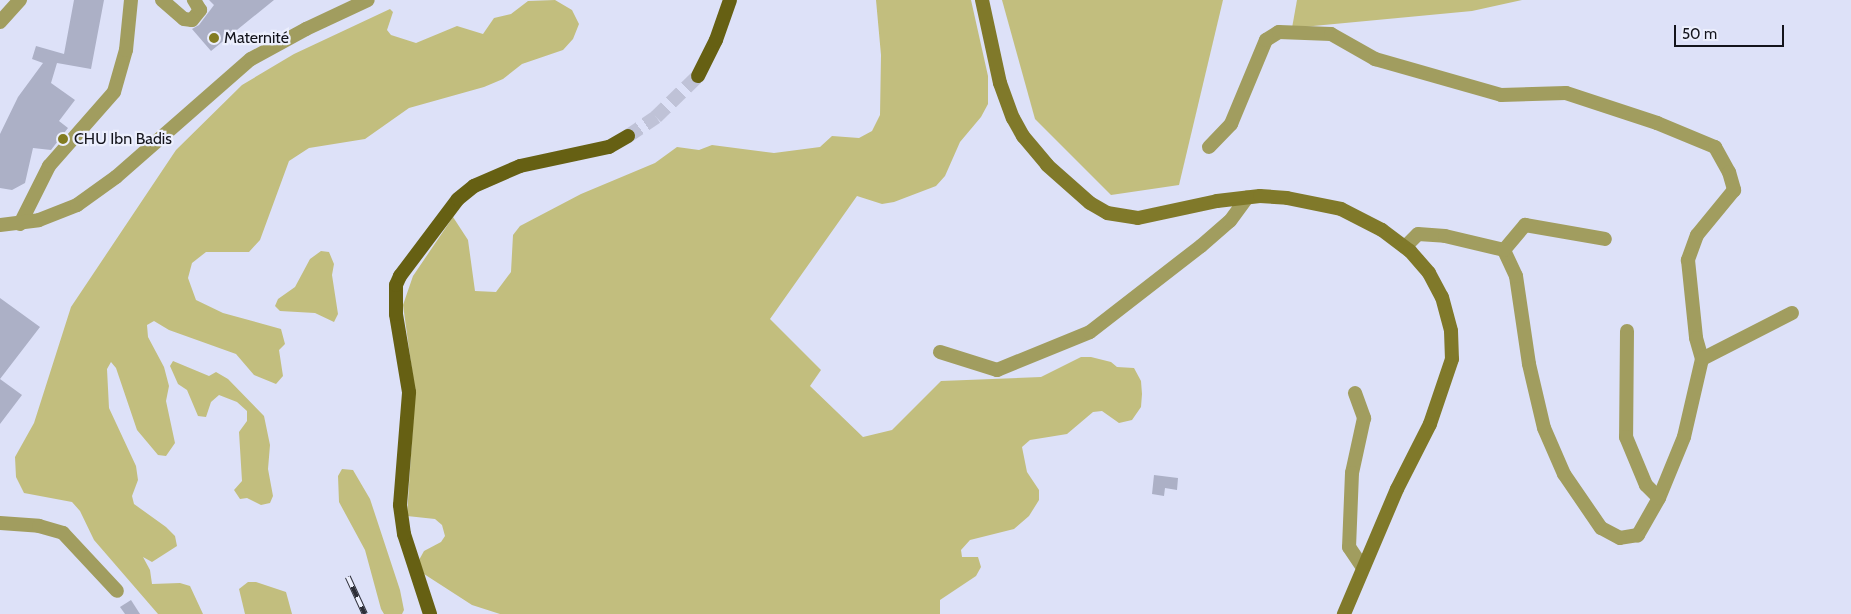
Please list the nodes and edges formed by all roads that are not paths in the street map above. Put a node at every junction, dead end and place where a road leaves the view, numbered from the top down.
1 (20, 0) edge
2 (131, 0) edge
3 (162, 0) edge
4 (194, 0) edge
5 (368, 0) edge
6 (730, 0) edge
7 (982, 0) edge
8 (0, 22) edge
9 (698, 76) tunnel mouth
10 (628, 136) tunnel mouth
11 (1209, 147) dead end
12 (1247, 198) junction
13 (20, 224) junction
14 (0, 225) edge
15 (1605, 239) dead end
16 (1405, 247) junction
17 (1504, 250) junction
18 (1792, 313) dead end
19 (1627, 331) dead end
20 (940, 352) dead end
21 (1702, 359) junction
22 (1355, 393) dead end
23 (1659, 498) junction
24 (0, 523) edge
25 (1363, 568) junction
26 (117, 591) dead end
27 (430, 614) edge
28 (1344, 614) edge

1 - 8 street
2 - 13 street
3 - 4 street
5 - 13 street
6 - 9 main road
7 - 12 main road
10 - 27 main road
11 - 21 street
12 - 16 main road
12 - 20 street
13 - 14 street
15 - 17 street
16 - 17 street
16 - 25 main road
17 - 23 street
18 - 21 street
19 - 23 street
21 - 23 street
22 - 25 street
24 - 26 street
25 - 28 main road

